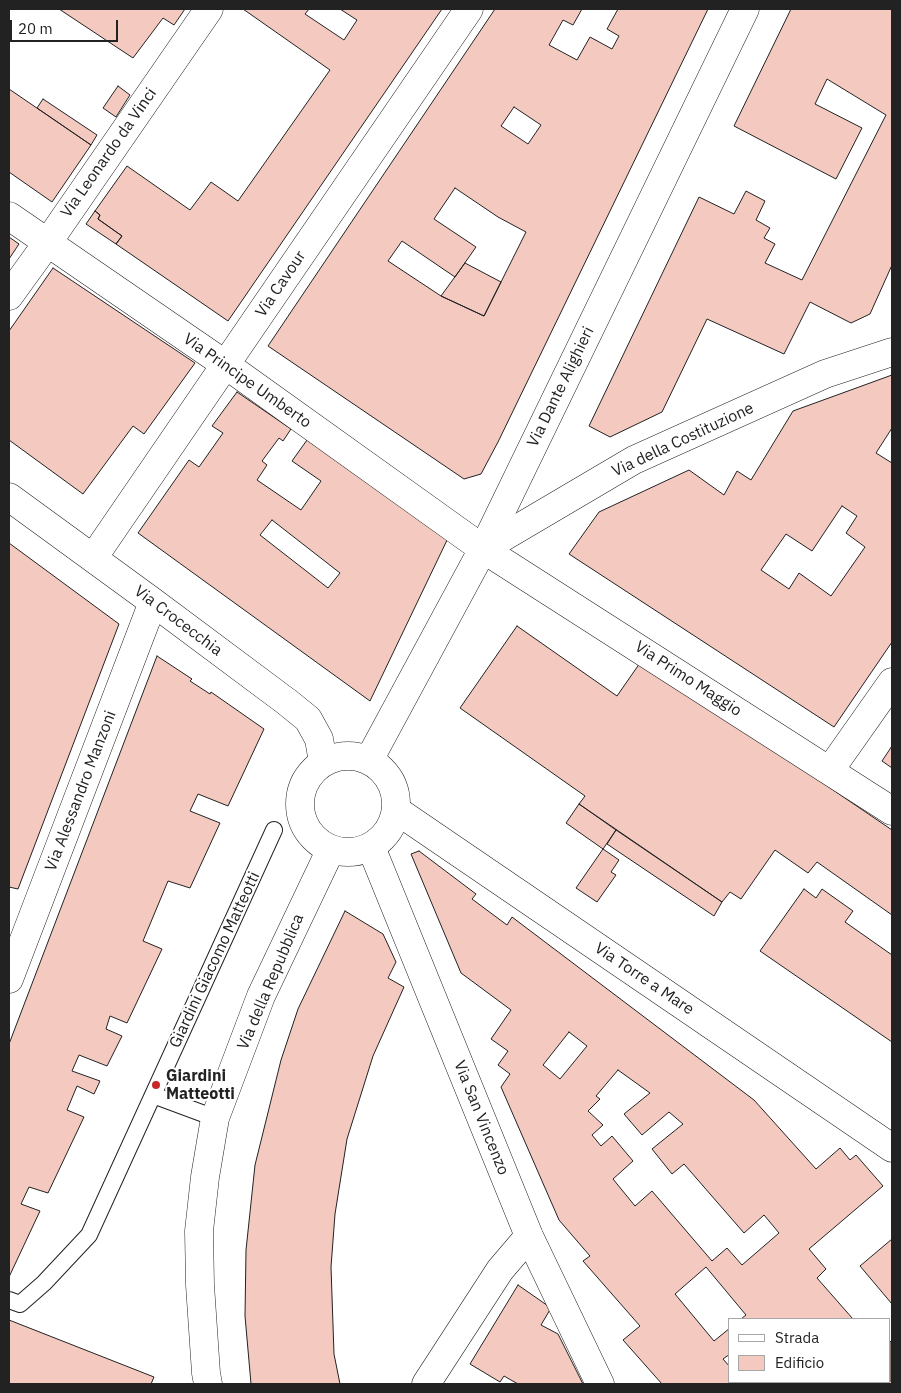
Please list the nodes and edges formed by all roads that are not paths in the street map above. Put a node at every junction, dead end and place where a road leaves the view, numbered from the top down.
1 (209, 9) edge
2 (469, 9) edge
3 (745, 9) edge
4 (9, 216) edge
5 (48, 242) junction
6 (9, 296) edge
7 (892, 352) edge
8 (226, 365) junction
9 (9, 497) edge
10 (483, 548) junction
11 (94, 558) junction
12 (153, 602) junction
13 (892, 682) edge
14 (369, 760) junction
15 (323, 762) junction
16 (830, 770) junction
17 (396, 810) junction
18 (892, 811) edge
19 (274, 830) dead end
20 (371, 847) junction
21 (331, 849) junction
22 (20, 922) edge
23 (9, 979) edge
24 (153, 1095) junction
25 (215, 1118) junction
26 (892, 1148) edge
27 (529, 1236) junction
28 (9, 1300) edge
29 (208, 1384) edge
30 (426, 1384) edge
31 (600, 1384) edge

1 - 5 street, Via Leonardo da Vinci
2 - 8 street, Via Cavour
3 - 10 street, Via Dante Alighieri
4 - 5 street, Via Principe Umberto
5 - 6 street, Via Leonardo da Vinci
5 - 8 street, Via Principe Umberto
7 - 10 street, Via della Costituzione
8 - 10 street, Via Principe Umberto
8 - 11 street, Via Cavour
9 - 11 street, Via Crocecchia
10 - 14 street, Via Dante Alighieri
10 - 16 street, Via Primo Maggio
11 - 12 street, Via Crocecchia
12 - 15 street, Via Crocecchia
12 - 22 street, Via Alessandro Manzoni
13 - 16 street
14 - 15 street
14 - 17 street
15 - 21 street
16 - 18 street, Via Primo Maggio
17 - 20 street
17 - 26 street, Via Torre a Mare
19 - 24 lane, Giardini Giacomo Matteotti
20 - 21 street
20 - 27 street, Via San Vincenzo
21 - 25 street, Via della Repubblica
22 - 23 street, Via Alessandro Manzoni
24 - 25 lane
24 - 28 lane, Giardini Giacomo Matteotti
25 - 29 street, Via della Repubblica
27 - 30 street
27 - 31 street, Via San Vincenzo

